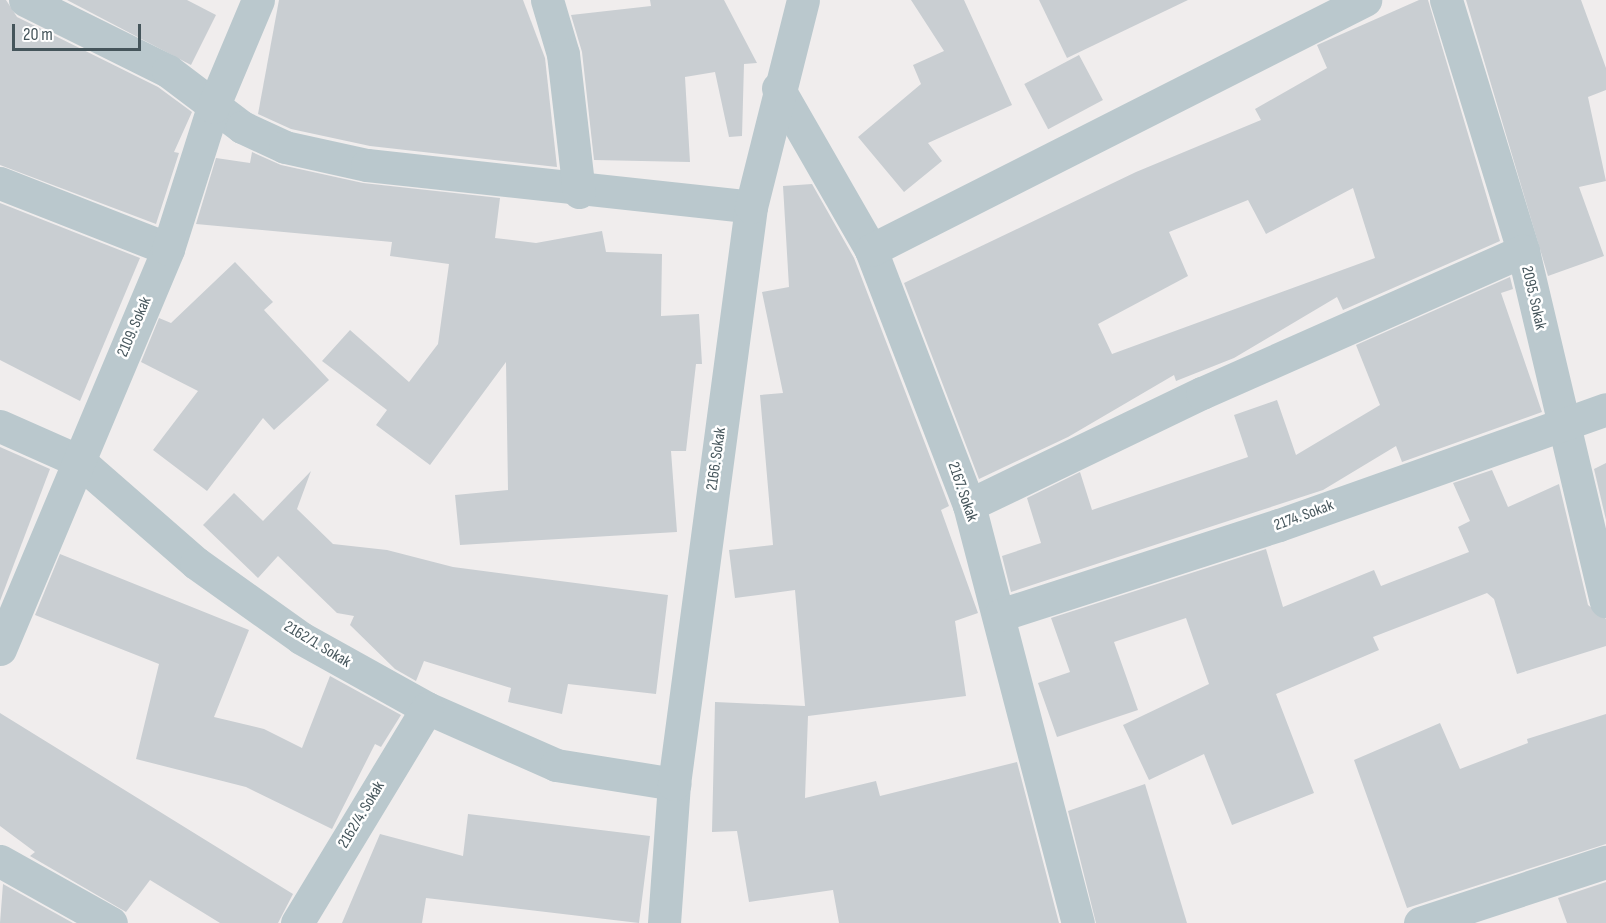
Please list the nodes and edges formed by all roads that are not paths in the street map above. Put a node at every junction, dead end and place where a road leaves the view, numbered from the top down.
1 (25, 0) edge
2 (258, 0) edge
3 (547, 0) edge
4 (803, 0) edge
5 (1365, 0) edge
6 (1446, 0) edge
7 (778, 88) junction
8 (213, 107) junction
9 (0, 183) edge
10 (579, 192) junction
11 (751, 207) junction
12 (168, 249) junction
13 (871, 250) junction
14 (1523, 251) junction
15 (1606, 409) edge
16 (1561, 422) junction
17 (0, 426) edge
18 (79, 461) junction
19 (969, 505) junction
20 (1606, 601) edge
21 (1000, 615) junction
22 (0, 649) edge
23 (427, 708) junction
24 (674, 784) junction
25 (0, 861) edge
26 (1606, 862) edge
27 (111, 923) edge
28 (297, 923) edge
29 (664, 923) edge
30 (1078, 923) edge
31 (1420, 923) edge

1 - 8 street
2 - 8 street, 2109. Sokak
3 - 10 street
4 - 7 street, 2166. Sokak
5 - 13 street
6 - 14 street, 2095. Sokak
7 - 11 street, 2166. Sokak
7 - 13 street, 2167. Sokak
8 - 10 street
8 - 12 street, 2109. Sokak
9 - 12 street
10 - 11 street
11 - 24 street, 2166. Sokak
12 - 18 street, 2109. Sokak
13 - 19 street, 2167. Sokak
14 - 16 street, 2095. Sokak
14 - 19 street
15 - 16 street, 2174. Sokak
16 - 20 street, 2095. Sokak
16 - 21 street, 2174. Sokak
17 - 18 street, 2162/1. Sokak
18 - 22 street, 2109. Sokak
18 - 23 street, 2162/1. Sokak
19 - 21 street, 2167. Sokak
21 - 30 street, 2167. Sokak
23 - 24 street, 2162/1. Sokak
23 - 28 street, 2162/4. Sokak
24 - 29 street, 2166. Sokak
25 - 27 street
26 - 31 street

